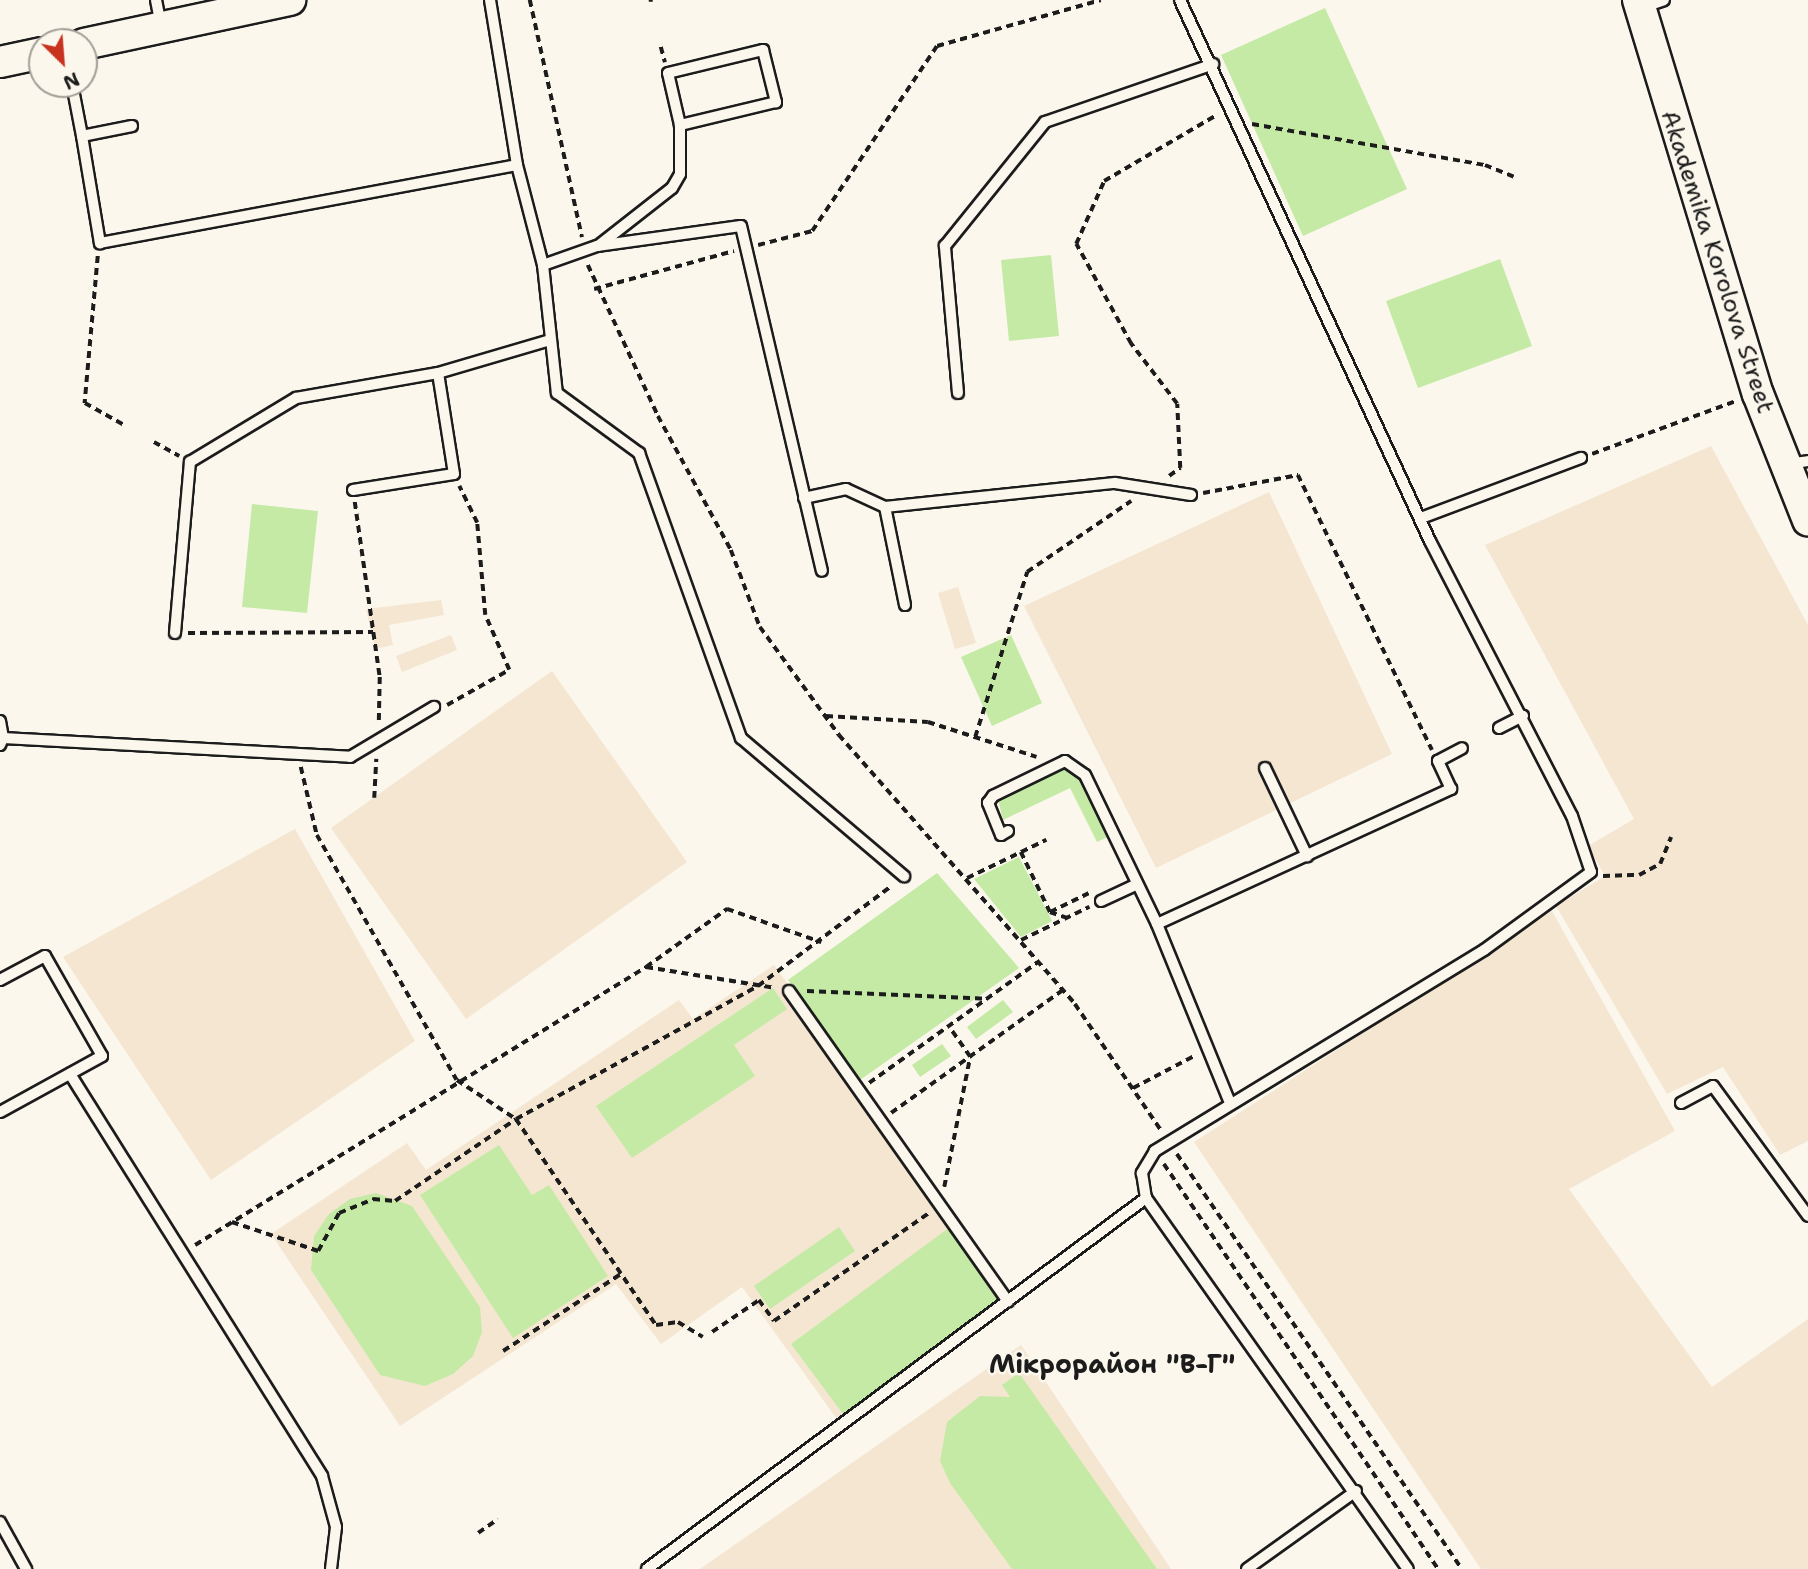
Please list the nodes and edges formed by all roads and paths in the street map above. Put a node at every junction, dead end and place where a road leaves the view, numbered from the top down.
1 (290, 0) edge
2 (490, 0) edge
3 (530, 0) edge
4 (1101, 0) edge
5 (1180, 0) edge
6 (1647, 3) edge
7 (158, 14) edge
8 (98, 38) edge
9 (28, 56) edge
10 (0, 62) edge
11 (1213, 64) junction
12 (75, 98) edge
13 (1232, 106) junction
14 (1240, 122) junction
15 (680, 125) junction
16 (132, 126) dead end
17 (82, 136) junction
18 (517, 165) junction
19 (1514, 177) dead end
20 (100, 243) junction
21 (597, 246) junction
22 (744, 248) junction
23 (585, 253) junction
24 (542, 265) junction
25 (594, 289) junction
26 (550, 340) junction
27 (438, 373) junction
28 (958, 393) dead end
29 (1758, 394) junction
30 (126, 426) dead end
31 (154, 442) dead end
32 (1581, 458) joint
33 (190, 462) junction
34 (1796, 462) edge
35 (454, 474) junction
36 (354, 489) joint
37 (1150, 489) junction
38 (1191, 495) joint
39 (804, 498) junction
40 (886, 507) junction
41 (1421, 518) junction
42 (1808, 520) edge
43 (822, 571) dead end
44 (905, 605) dead end
45 (373, 632) junction
46 (175, 633) joint
47 (434, 707) joint
48 (825, 716) junction
49 (1523, 716) junction
50 (0, 722) edge
51 (1499, 728) dead end
52 (975, 737) junction
53 (378, 740) junction
54 (2, 741) edge
55 (1462, 748) dead end
56 (298, 754) junction
57 (1438, 761) junction
58 (1059, 765) junction
59 (1265, 768) dead end
60 (374, 798) dead end
61 (1008, 831) dead end
62 (1671, 836) dead end
63 (1046, 840) dead end
64 (1021, 852) junction
65 (1307, 856) junction
66 (1591, 872) junction
67 (904, 876) joint
68 (967, 878) junction
69 (1138, 884) junction
70 (1093, 891) dead end
71 (1101, 901) joint
72 (1050, 912) junction
73 (1067, 918) junction
74 (1157, 924) junction
75 (1021, 940) junction
76 (821, 942) junction
77 (1038, 962) junction
78 (646, 967) junction
79 (0, 980) edge
80 (758, 986) junction
81 (1063, 990) junction
82 (789, 991) junction
83 (987, 999) junction
84 (948, 1027) junction
85 (1208, 1049) junction
86 (970, 1057) junction
87 (70, 1074) junction
88 (457, 1080) junction
89 (1133, 1088) junction
90 (859, 1091) junction
91 (1230, 1103) junction
92 (1681, 1103) dead end
93 (0, 1112) edge
94 (516, 1119) junction
95 (880, 1121) junction
96 (1169, 1142) junction
97 (1155, 1151) junction
98 (1146, 1198) junction
99 (940, 1205) junction
100 (1808, 1216) edge
101 (232, 1222) junction
102 (180, 1255) junction
103 (622, 1273) junction
104 (1008, 1302) junction
105 (712, 1332) dead end
106 (703, 1337) dead end
107 (503, 1351) dead end
108 (1356, 1491) junction
109 (498, 1519) dead end
110 (0, 1522) edge
111 (478, 1533) dead end
112 (26, 1569) edge
113 (331, 1569) edge
114 (647, 1569) edge
115 (1247, 1569) edge
116 (1408, 1569) edge
117 (1438, 1569) edge
118 (1462, 1569) edge

1 - 7 main road
2 - 18 lane
3 - 23 path
4 - 22 path
5 - 11 lane
6 - 29 main road, Akademika Korolova Street
7 - 8 main road
9 - 10 main road
11 - 13 lane
11 - 28 lane
12 - 17 lane
13 - 14 lane
13 - 37 path
14 - 19 path
14 - 41 lane
15 - 15 lane
15 - 21 lane
16 - 17 lane
17 - 20 lane
18 - 20 lane
18 - 24 lane
20 - 30 path
21 - 22 lane
21 - 23 lane
22 - 25 path
22 - 39 lane
23 - 24 lane
23 - 25 path
24 - 26 lane
25 - 48 path
26 - 27 lane
26 - 67 lane
27 - 33 lane
27 - 35 lane
29 - 32 path
29 - 34 main road, Akademika Korolova Street
31 - 33 path
32 - 41 lane
33 - 46 lane
34 - 42 main road, Akademika Korolova Street
35 - 36 lane
35 - 47 path
36 - 45 path
37 - 38 lane
37 - 40 lane
37 - 52 path
38 - 57 path
39 - 40 lane
39 - 43 lane
40 - 44 lane
41 - 49 lane
45 - 46 path
45 - 53 path
47 - 53 lane
48 - 52 path
48 - 68 path
49 - 51 lane
49 - 66 lane
50 - 54 lane
52 - 58 path
53 - 56 lane
53 - 60 path
54 - 56 lane
55 - 57 lane
56 - 88 path
57 - 65 lane
58 - 61 lane
58 - 69 lane
59 - 65 lane
62 - 66 path
63 - 64 path
64 - 68 path
64 - 72 path
65 - 74 lane
66 - 91 lane
67 - 76 path
68 - 75 path
69 - 71 lane
69 - 74 lane
70 - 72 path
71 - 73 path
72 - 73 path
73 - 75 path
74 - 85 lane
75 - 77 path
76 - 78 path
76 - 80 path
77 - 81 path
77 - 83 path
78 - 80 path
78 - 88 path
79 - 87 lane
80 - 82 path
80 - 94 path
81 - 86 path
81 - 89 path
82 - 83 path
82 - 90 lane
83 - 84 path
84 - 86 path
84 - 90 path
85 - 89 path
85 - 91 lane
86 - 95 path
86 - 99 path
87 - 93 lane
87 - 102 lane
88 - 94 path
88 - 101 path
89 - 96 path
90 - 95 lane
91 - 96 lane
92 - 100 lane
94 - 101 path
94 - 103 path
95 - 99 lane
96 - 97 lane
96 - 118 path
97 - 98 lane
97 - 117 path
98 - 104 lane
98 - 108 lane
99 - 104 lane
99 - 105 path
101 - 102 path
102 - 113 lane
103 - 106 path
103 - 107 path
104 - 114 lane
108 - 115 lane
108 - 116 lane
109 - 111 path
110 - 112 lane

